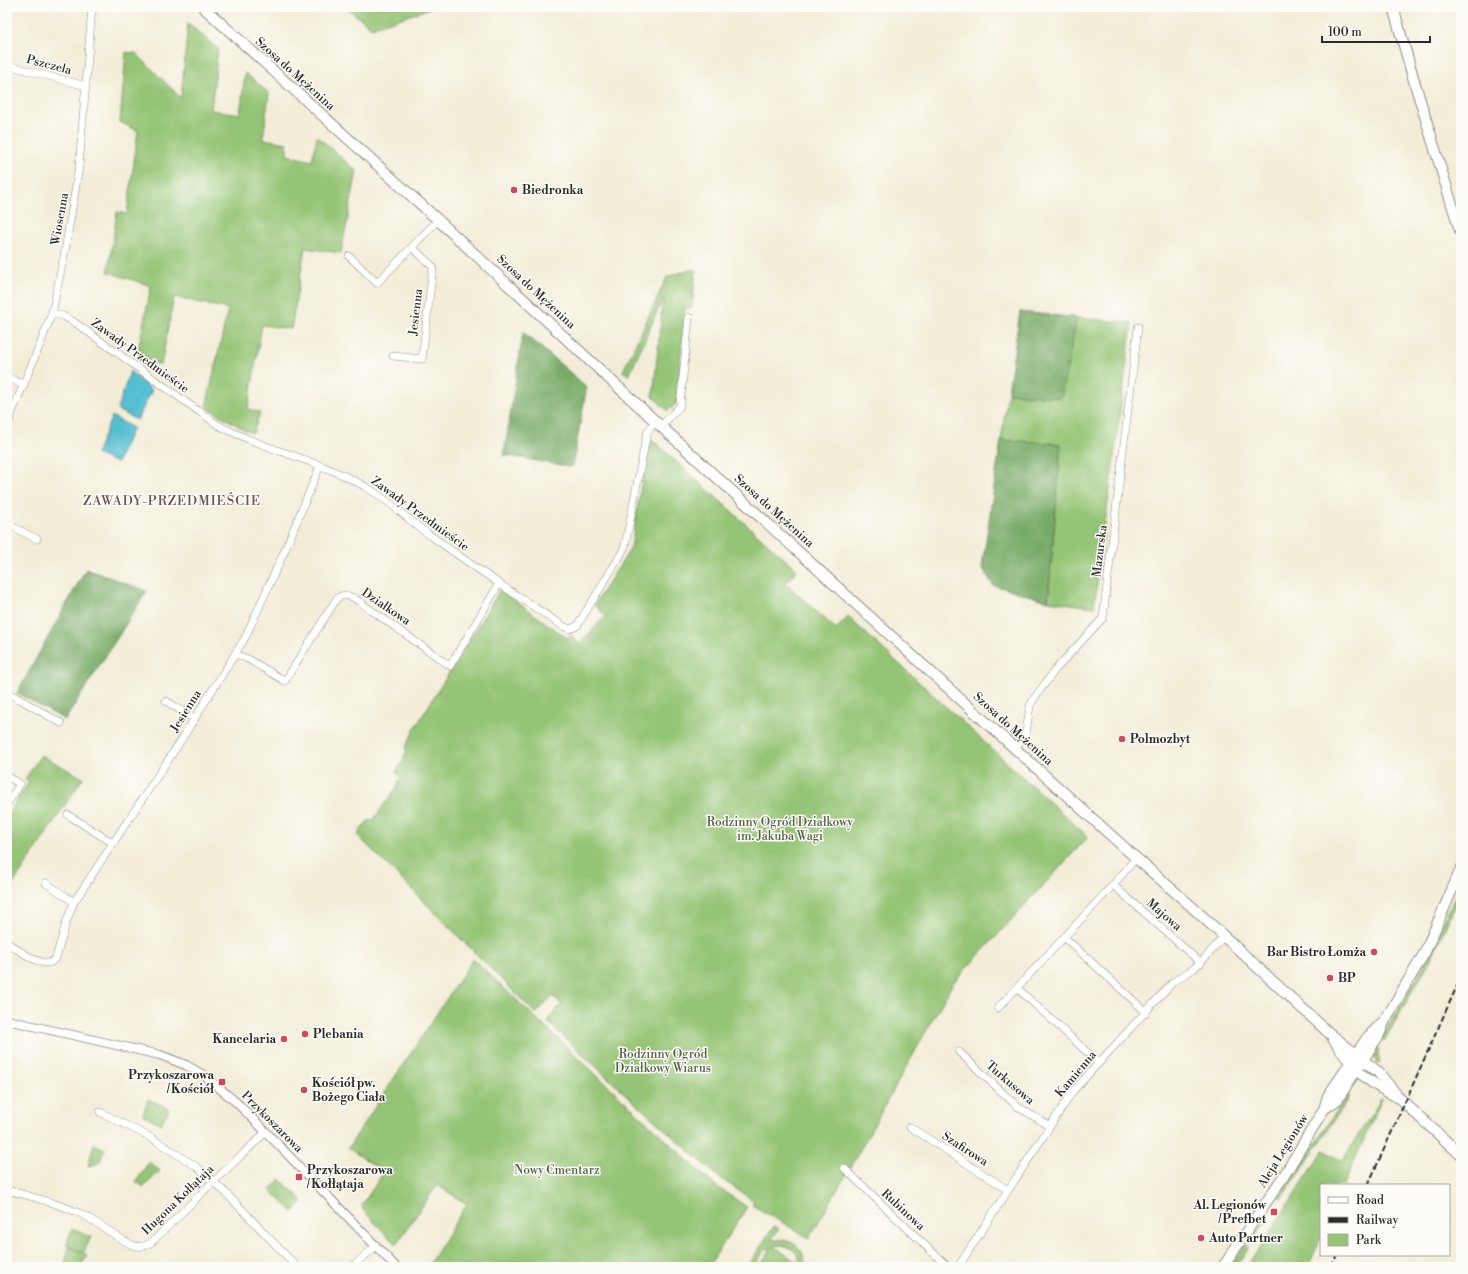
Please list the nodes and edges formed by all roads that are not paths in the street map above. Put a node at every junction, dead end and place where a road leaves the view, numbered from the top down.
1 (92, 7) edge
2 (203, 7) edge
3 (1393, 7) edge
4 (7, 65) edge
5 (86, 86) junction
6 (438, 220) junction
7 (1461, 234) edge
8 (412, 248) junction
9 (349, 256) dead end
10 (52, 313) junction
11 (689, 317) dead end
12 (1138, 327) dead end
13 (394, 356) dead end
14 (7, 377) edge
15 (24, 385) junction
16 (658, 423) junction
17 (7, 425) edge
18 (320, 466) junction
19 (7, 524) edge
20 (37, 539) dead end
21 (499, 584) junction
22 (235, 654) junction
23 (7, 692) edge
24 (166, 700) dead end
25 (193, 718) junction
26 (61, 723) dead end
27 (1015, 749) junction
28 (7, 776) edge
29 (7, 804) edge
30 (68, 814) dead end
31 (113, 843) junction
32 (1136, 858) junction
33 (1461, 868) edge
34 (46, 883) dead end
35 (1113, 885) junction
36 (74, 902) junction
37 (1224, 936) junction
38 (1064, 937) junction
39 (7, 943) edge
40 (1200, 963) junction
41 (1017, 988) junction
42 (998, 1008) dead end
43 (1146, 1012) junction
44 (7, 1020) edge
45 (959, 1052) dead end
46 (1357, 1062) junction
47 (1099, 1063) junction
48 (100, 1112) dead end
49 (910, 1126) dead end
50 (1050, 1126) junction
51 (266, 1132) junction
52 (1461, 1155) edge
53 (844, 1168) dead end
54 (213, 1182) junction
55 (7, 1190) edge
56 (1008, 1190) junction
57 (376, 1246) junction
58 (297, 1267) edge
59 (352, 1267) edge
60 (396, 1267) edge
61 (948, 1267) edge
62 (958, 1267) edge
63 (1223, 1267) edge

1 - 5 street, Wiosenna
2 - 6 main road, Szosa do Mężenina
3 - 7 main road
4 - 5 street, Pszczela
5 - 10 street, Wiosenna
6 - 8 street
6 - 16 main road, Szosa do Mężenina
8 - 9 street
8 - 13 street, Jesienna
10 - 15 street, Wiosenna
10 - 18 street, Zawady Przedmieście
11 - 16 street
12 - 27 street, Mazurska
14 - 15 street
15 - 17 street, Wiosenna
16 - 21 street, Zawady Przedmieście
16 - 27 main road, Szosa do Mężenina
18 - 21 street, Zawady Przedmieście
18 - 22 street, Jesienna
19 - 20 street
21 - 22 street, Działkowa
22 - 25 street, Jesienna
23 - 26 street
24 - 25 street
25 - 31 street, Jesienna
27 - 32 main road, Szosa do Mężenina
28 - 29 street
30 - 31 street
31 - 36 street, Jesienna
32 - 35 street
32 - 37 main road, Szosa do Mężenina
33 - 46 main road, Aleja Legionów
34 - 36 street
35 - 38 street
35 - 40 street, Majowa
36 - 39 street, Jesienna
37 - 40 street, Kamienna
37 - 46 main road, Szosa do Mężenina
38 - 41 street
38 - 43 street
40 - 43 street, Kamienna
41 - 42 street
41 - 47 street
43 - 47 street, Kamienna
44 - 51 street, Przykoszarowa
45 - 50 street, Turkusowa
46 - 52 main road, Szosa do Mężenina
46 - 63 main road, Aleja Legionów
47 - 50 street, Kamienna
48 - 54 street
49 - 56 street, Szafirowa
50 - 56 street, Kamienna
51 - 54 street, Hugona Kołłątaja
51 - 57 street, Przykoszarowa
53 - 61 street, Rubinowa
54 - 55 street, Hugona Kołłątaja
54 - 58 street
56 - 62 street, Kamienna
57 - 59 street
57 - 60 street, Przykoszarowa

